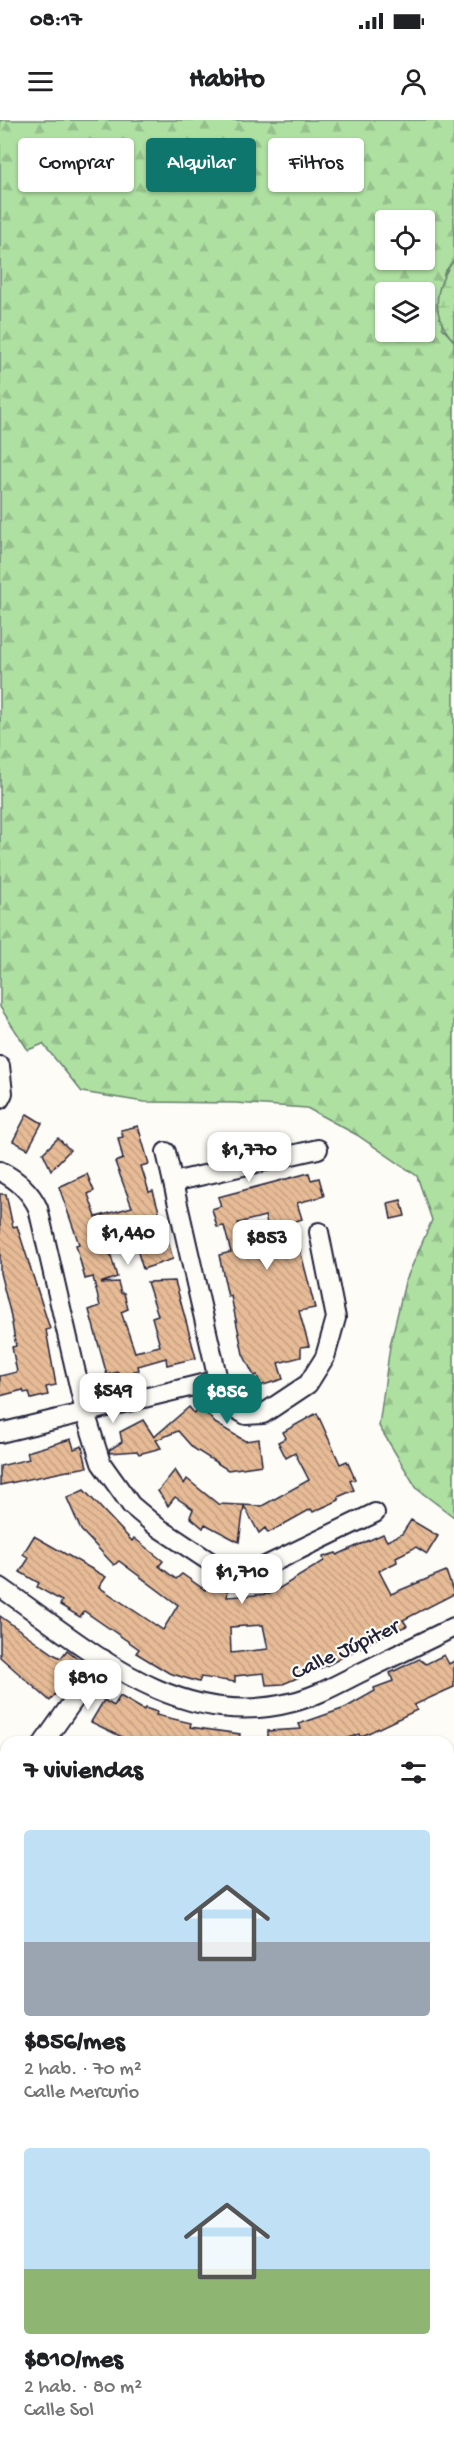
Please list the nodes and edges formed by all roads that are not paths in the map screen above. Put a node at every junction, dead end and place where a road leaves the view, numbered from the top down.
1 (0, 1065) edge
2 (0, 1099) edge
3 (318, 1149) dead end
4 (166, 1152) dead end
5 (0, 1172) edge
6 (173, 1182) junction
7 (320, 1232) dead end
8 (218, 1380) junction
9 (85, 1412) junction
10 (0, 1433) edge
11 (375, 1513) dead end
12 (0, 1587) edge
13 (454, 1627) edge
14 (103, 1659) junction
15 (48, 1736) edge

1 - 2 street
3 - 6 street
4 - 6 street
5 - 9 street
6 - 8 street
7 - 8 street
8 - 9 street
9 - 10 street
9 - 11 street
12 - 14 street, Calle Júpiter
13 - 14 street, Calle Júpiter
14 - 15 street

